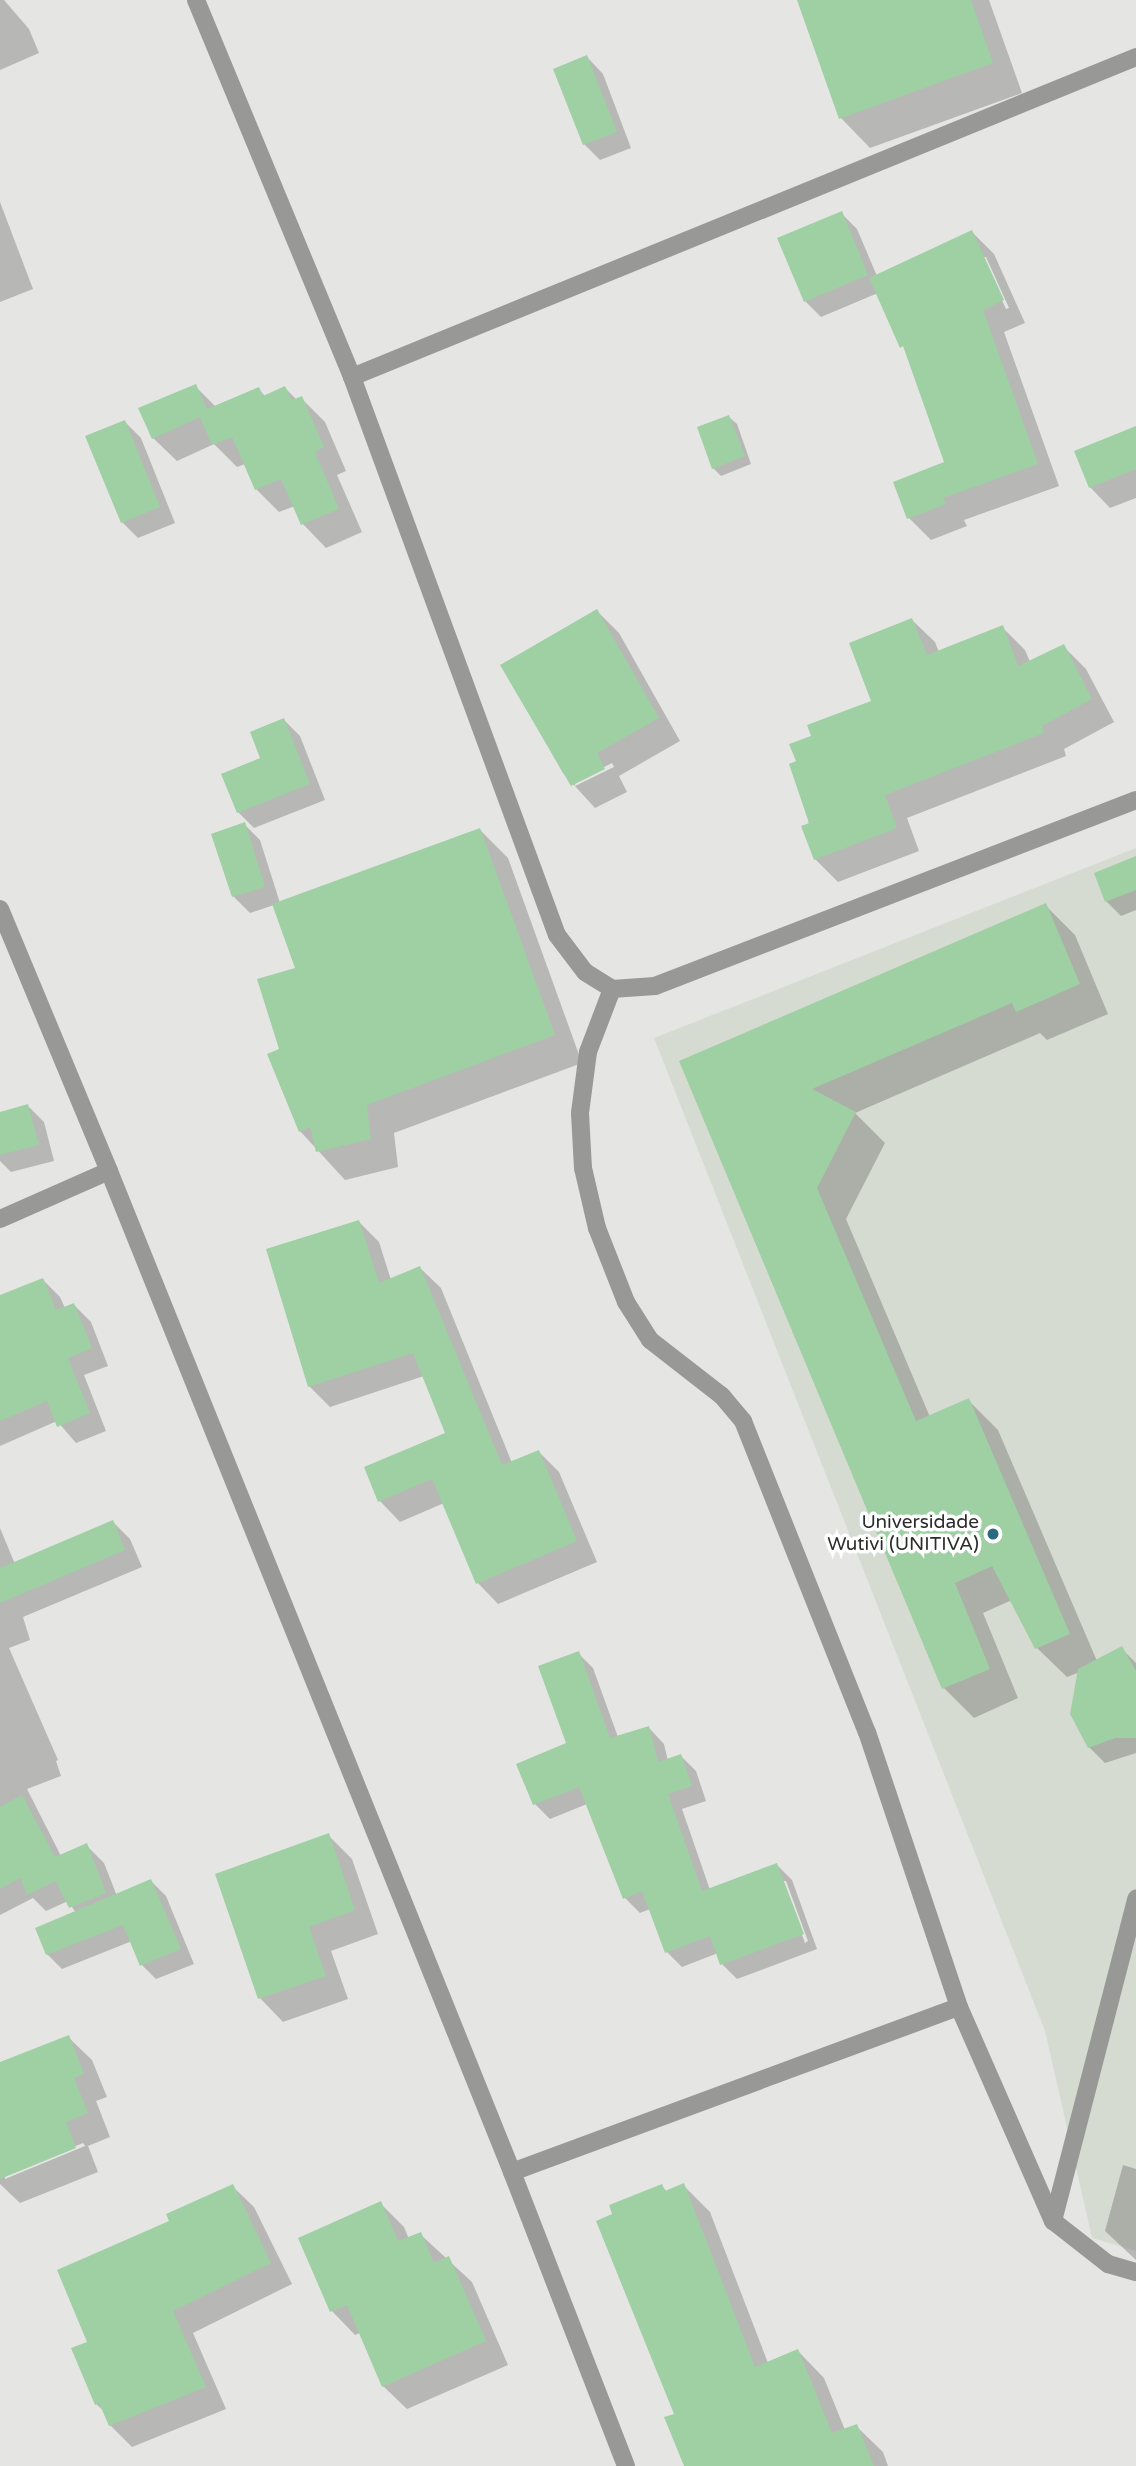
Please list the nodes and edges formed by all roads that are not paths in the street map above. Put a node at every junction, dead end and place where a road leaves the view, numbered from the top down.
1 (197, 0) edge
2 (1136, 57) edge
3 (352, 377) junction
4 (1136, 800) edge
5 (0, 909) edge
6 (612, 989) junction
7 (109, 1171) junction
8 (0, 1219) edge
9 (1136, 1899) edge
10 (958, 2007) junction
11 (512, 2172) junction
12 (1053, 2221) junction
13 (1136, 2272) edge
14 (626, 2466) edge

1 - 3 street
2 - 3 street
3 - 6 street
4 - 6 street
5 - 7 street
6 - 10 street
7 - 8 street
7 - 11 street
9 - 12 street
10 - 11 street
10 - 12 street
11 - 14 street
12 - 13 street

